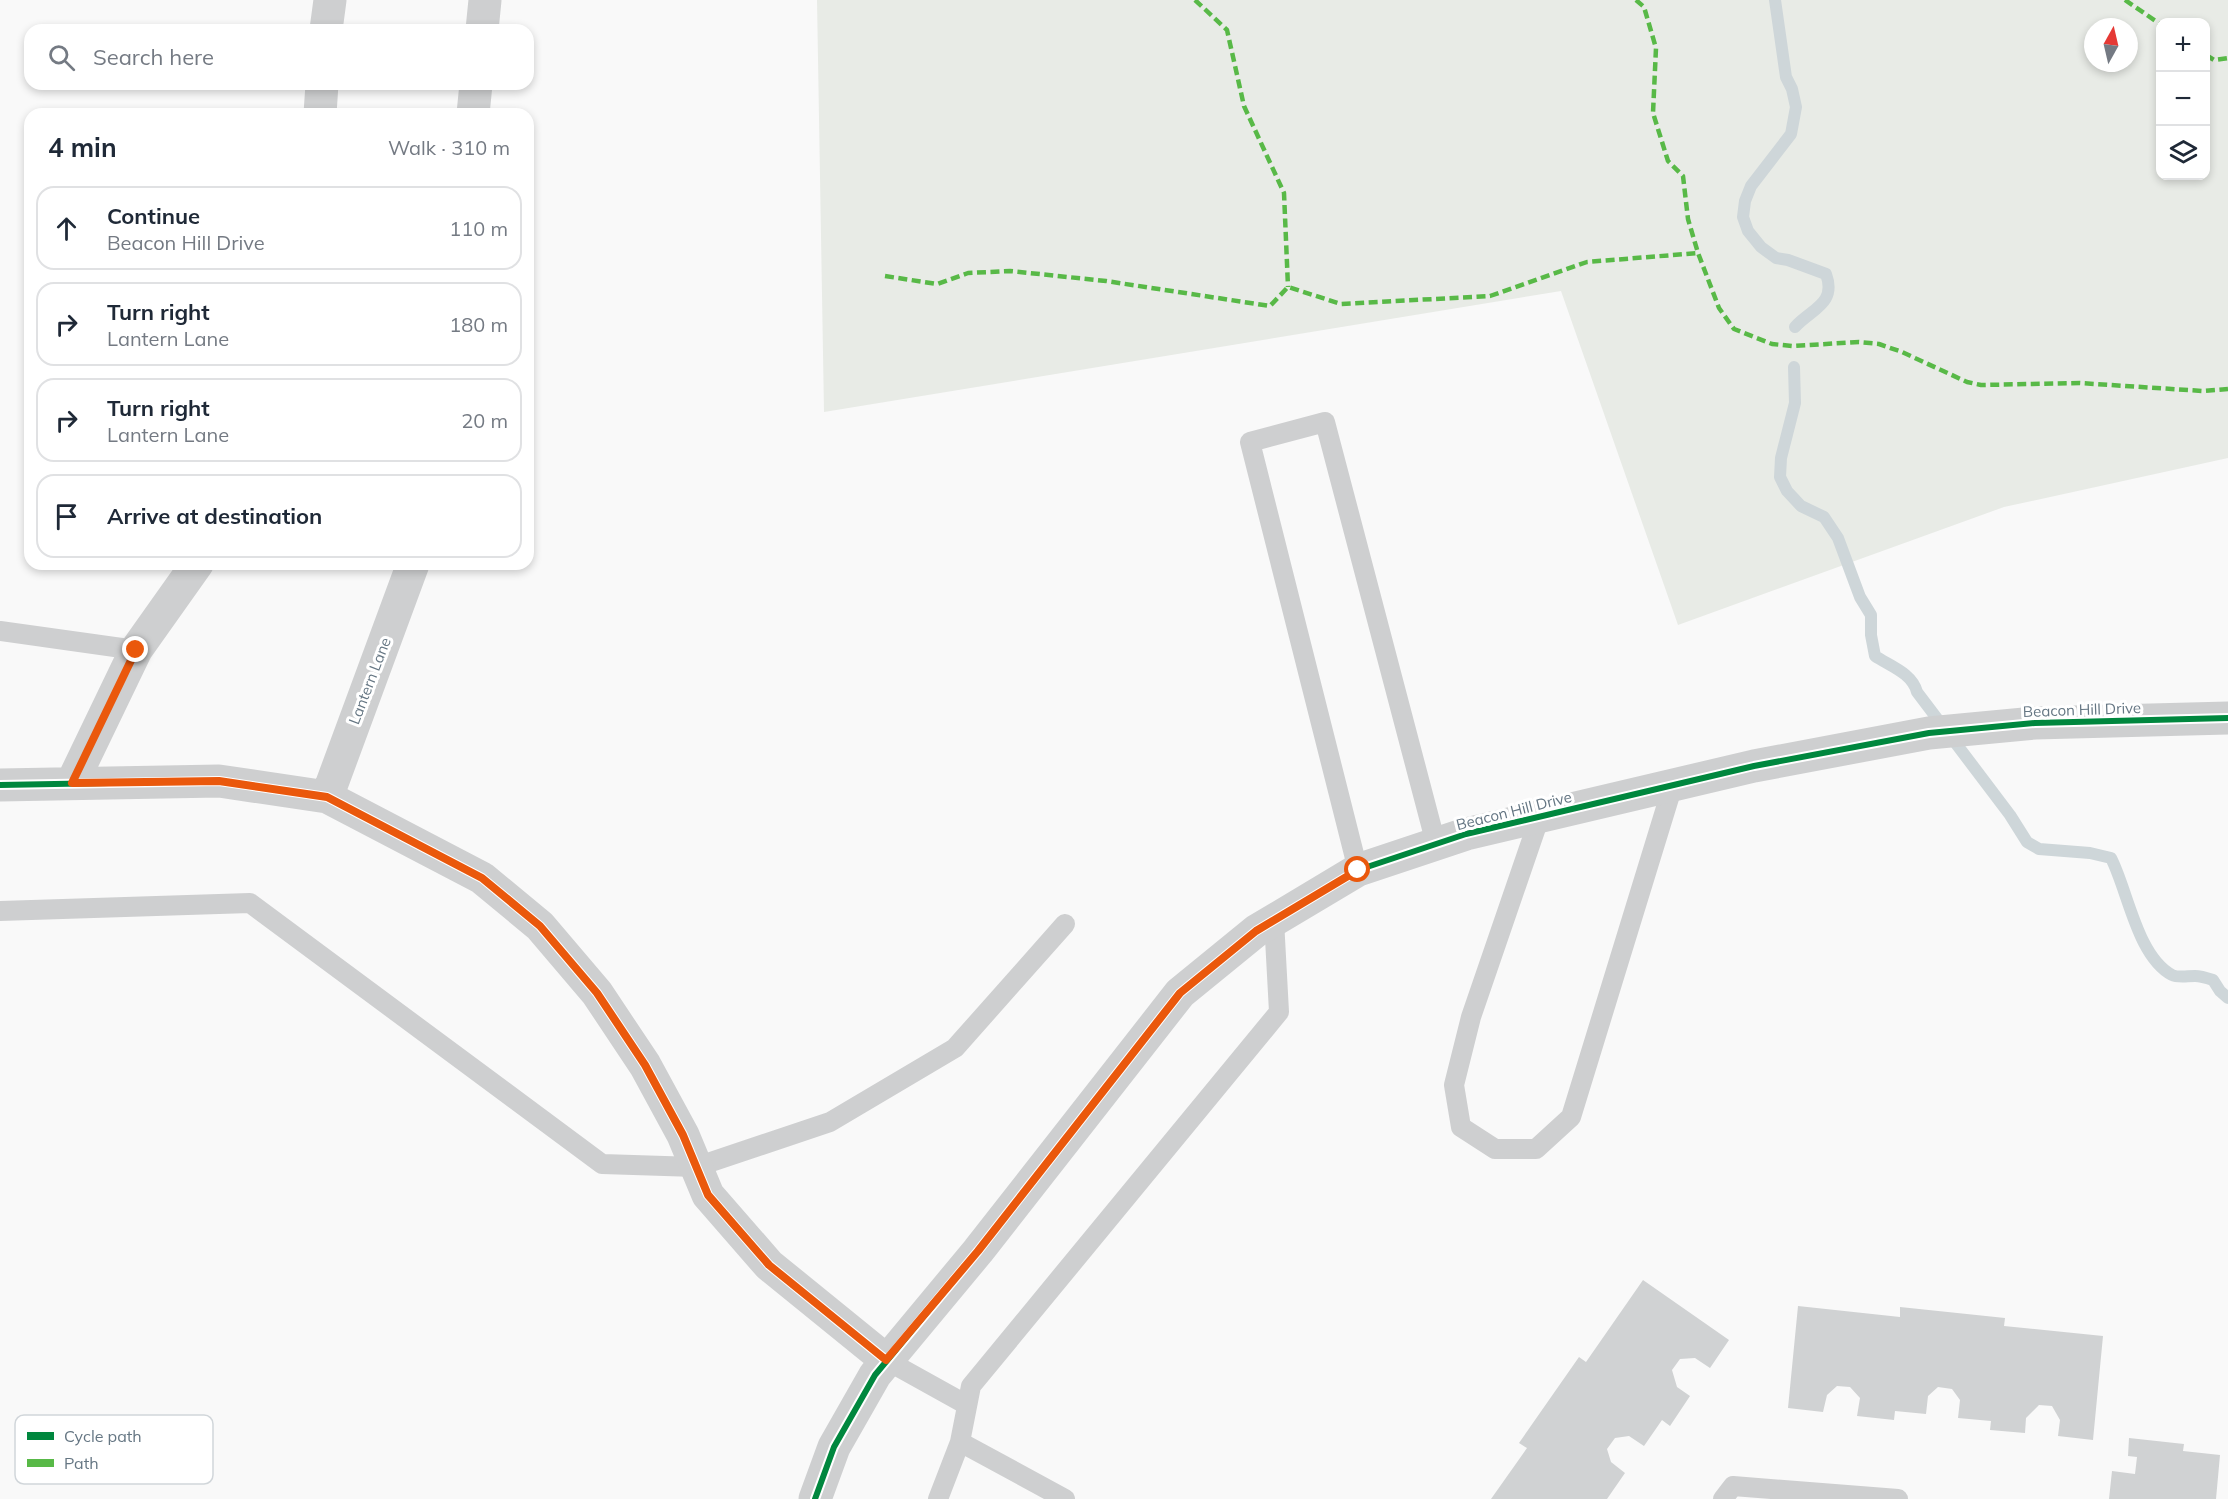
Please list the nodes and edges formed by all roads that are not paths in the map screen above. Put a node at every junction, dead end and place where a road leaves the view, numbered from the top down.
1 (330, 0) edge
2 (485, 0) edge
3 (328, 24) edge
4 (483, 24) edge
5 (322, 90) edge
6 (475, 90) edge
7 (320, 108) edge
8 (474, 108) edge
9 (193, 570) edge
10 (411, 570) edge
11 (0, 631) edge
12 (136, 650) junction
13 (2228, 718) edge
14 (72, 783) junction
15 (0, 785) edge
16 (1673, 785) junction
17 (327, 797) junction
18 (1540, 816) junction
19 (1436, 844) junction
20 (1358, 870) junction
21 (0, 911) edge
22 (1274, 920) junction
23 (1065, 924) dead end
24 (696, 1167) junction
25 (886, 1360) junction
26 (967, 1405) junction
27 (960, 1442) junction
28 (815, 1499) edge
29 (938, 1499) edge
30 (1065, 1499) edge
31 (1723, 1499) edge
32 (1898, 1499) edge

1 - 3 street
2 - 4 street
5 - 7 street
6 - 8 street
9 - 12 street
10 - 17 street, Lantern Lane
11 - 12 lane
12 - 14 street
13 - 16 street, Beacon Hill Drive
14 - 15 street
14 - 17 street
16 - 18 street, Beacon Hill Drive
16 - 18 lane
17 - 24 street
18 - 19 street, Beacon Hill Drive
19 - 20 street, Beacon Hill Drive
19 - 20 lane
20 - 22 street, Beacon Hill Drive
21 - 24 lane
22 - 25 street, Beacon Hill Drive
22 - 26 lane
23 - 24 lane
24 - 25 street
25 - 26 lane
25 - 28 street, Beacon Hill Drive
26 - 27 lane
27 - 29 lane
27 - 30 lane
31 - 32 lane

